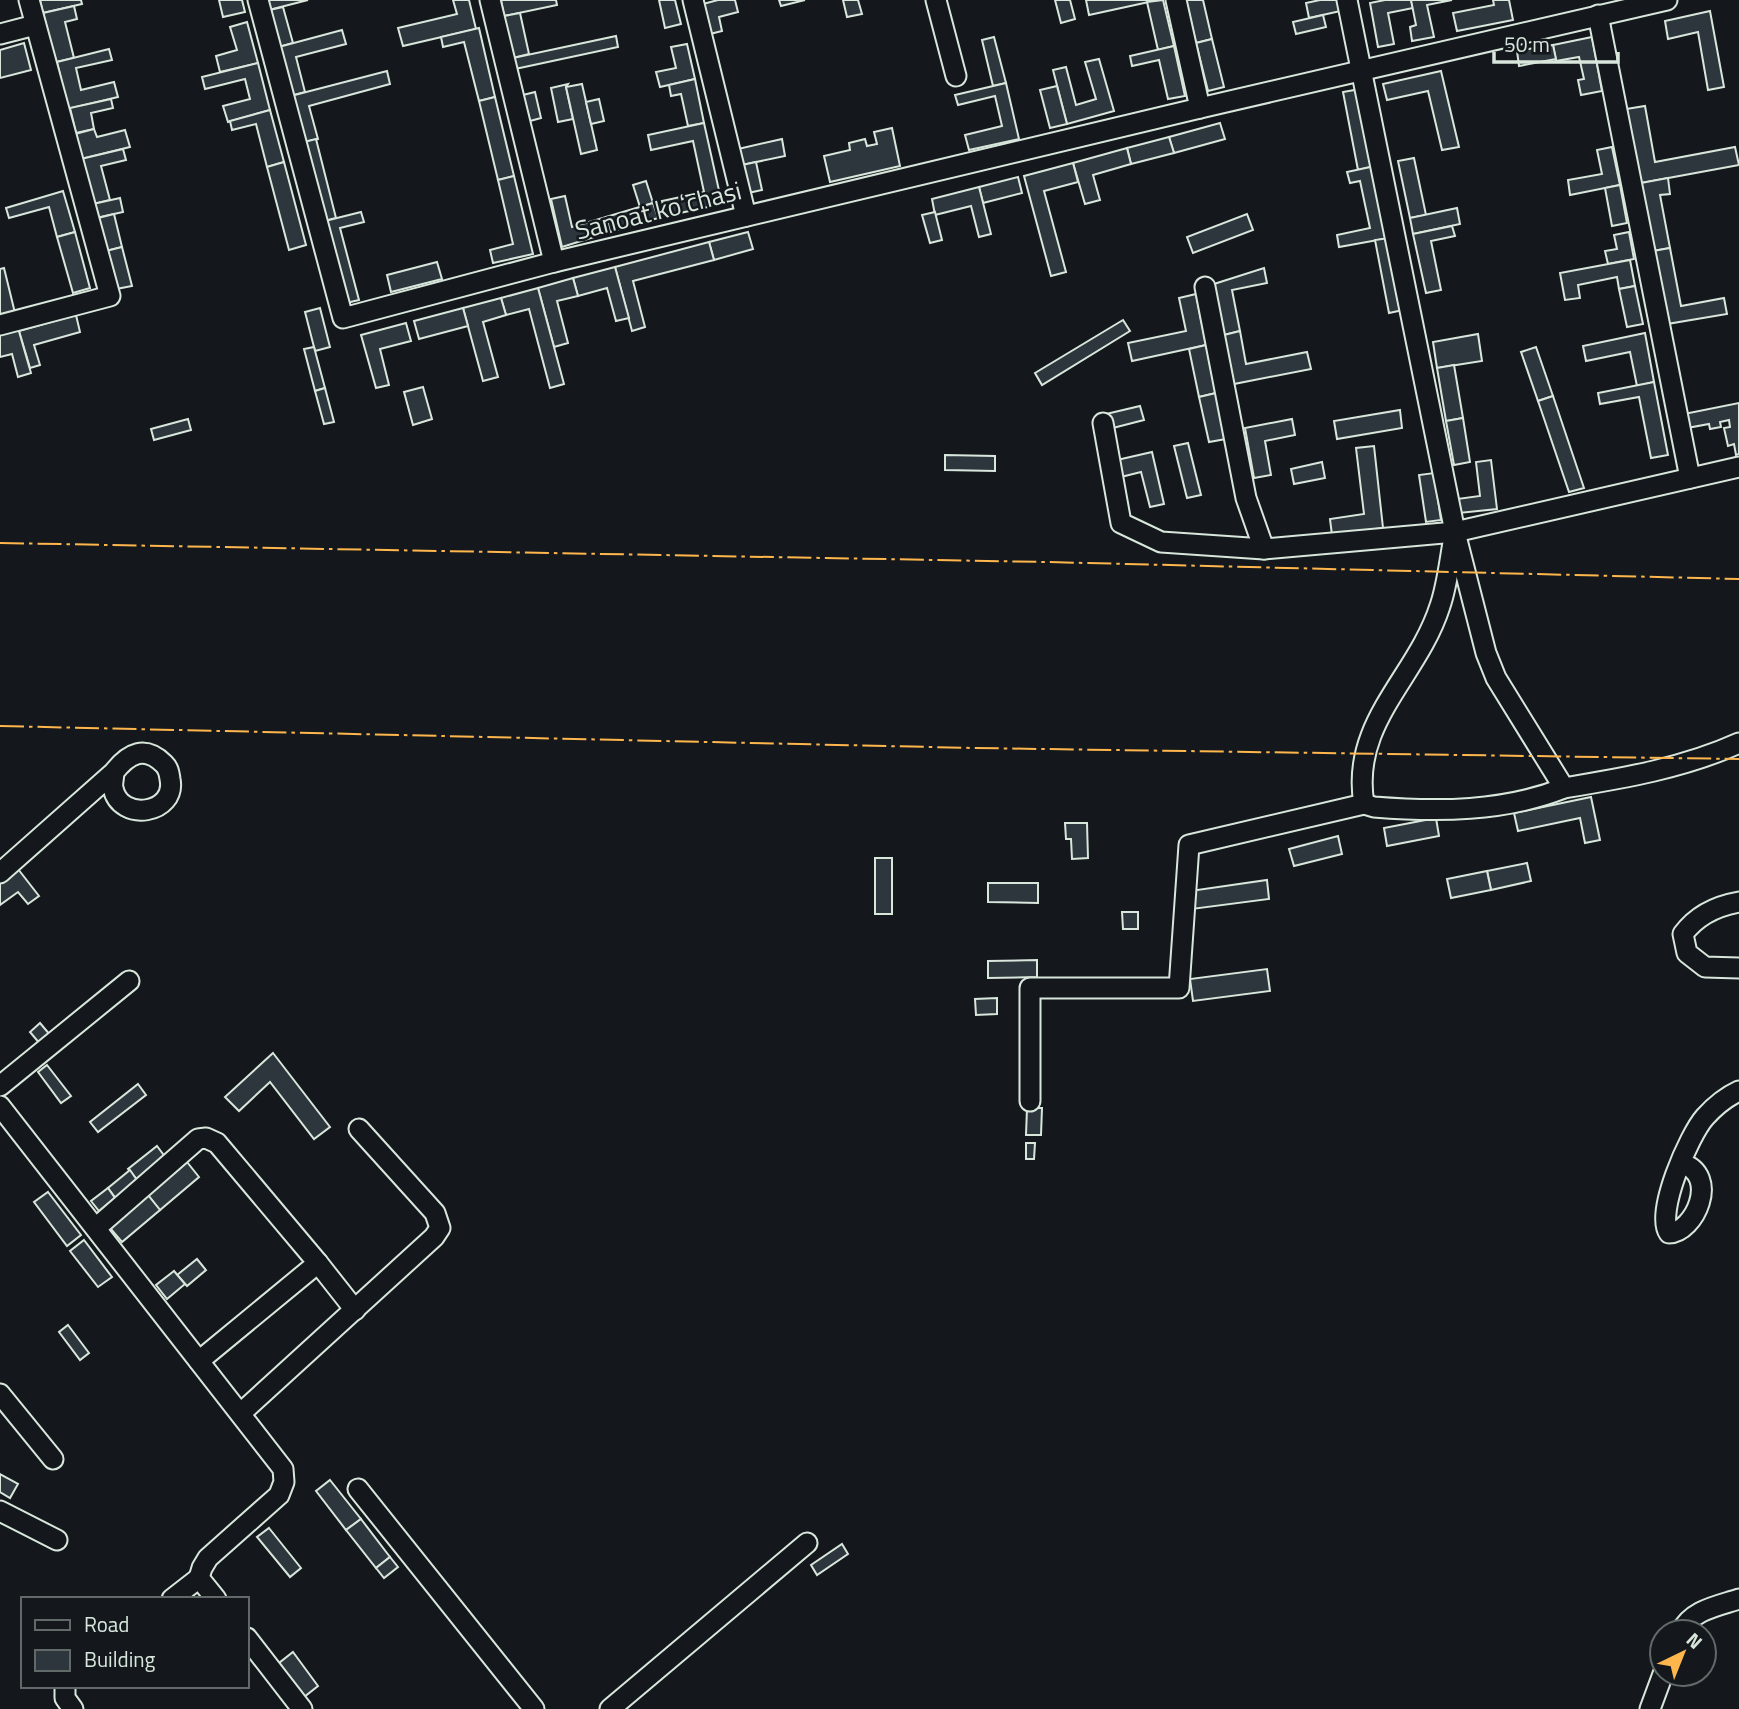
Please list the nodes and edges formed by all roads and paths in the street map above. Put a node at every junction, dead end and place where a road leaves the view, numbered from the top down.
1 (29, 0) edge
2 (258, 0) edge
3 (490, 0) edge
4 (694, 0) edge
5 (936, 0) edge
6 (1176, 0) edge
7 (1347, 0) edge
8 (1667, 0) edge
9 (1598, 15) junction
10 (35, 25) junction
11 (0, 34) edge
12 (1361, 69) junction
13 (956, 76) dead end
14 (1200, 108) junction
15 (746, 216) junction
16 (555, 262) junction
17 (1205, 287) dead end
18 (0, 325) edge
19 (1103, 423) dead end
20 (1739, 467) edge
21 (1690, 478) junction
22 (1455, 532) junction
23 (1265, 550) junction
24 (1739, 743) edge
25 (114, 772) dead end
26 (1564, 788) junction
27 (1364, 804) junction
28 (0, 873) edge
29 (1739, 902) edge
30 (1739, 968) edge
31 (129, 981) dead end
32 (0, 1086) edge
33 (1739, 1091) edge
34 (1030, 1101) dead end
35 (0, 1106) edge
36 (359, 1129) dead end
37 (1681, 1163) dead end
38 (97, 1227) junction
39 (318, 1263) junction
40 (355, 1310) junction
41 (199, 1361) junction
42 (0, 1394) edge
43 (241, 1413) junction
44 (53, 1460) dead end
45 (358, 1489) dead end
46 (0, 1511) edge
47 (57, 1540) dead end
48 (807, 1543) dead end
49 (200, 1578) junction
50 (175, 1597) edge
51 (214, 1597) edge
52 (1739, 1598) edge
53 (1691, 1618) edge
54 (248, 1639) edge
55 (65, 1688) edge
56 (1658, 1688) edge
57 (73, 1709) edge
58 (302, 1709) edge
59 (534, 1709) edge
60 (610, 1709) edge
61 (1650, 1709) edge

1 - 10 street
2 - 16 street, Sanoat koʻchasi
3 - 16 street
4 - 15 street
5 - 13 street
6 - 14 street
7 - 12 street
8 - 9 street, Sanoat koʻchasi
9 - 12 street, Sanoat koʻchasi
9 - 21 street
10 - 11 street
10 - 18 street
12 - 14 street, Sanoat koʻchasi
12 - 22 street
14 - 15 street, Sanoat koʻchasi
15 - 16 street, Sanoat koʻchasi
17 - 23 street
19 - 23 street
20 - 21 street
21 - 22 street
22 - 23 street
22 - 26 street
22 - 27 street
24 - 26 street
25 - 28 street
26 - 27 street
27 - 34 street
29 - 30 street
31 - 32 street
33 - 37 street
35 - 38 street
36 - 40 street
38 - 39 street
38 - 41 street
39 - 40 street
39 - 41 street
40 - 43 street
41 - 43 street
42 - 44 street
43 - 49 street
45 - 59 street
46 - 47 street
48 - 60 street
49 - 50 street
49 - 51 street
52 - 53 street
54 - 58 street
55 - 57 street
56 - 61 street

